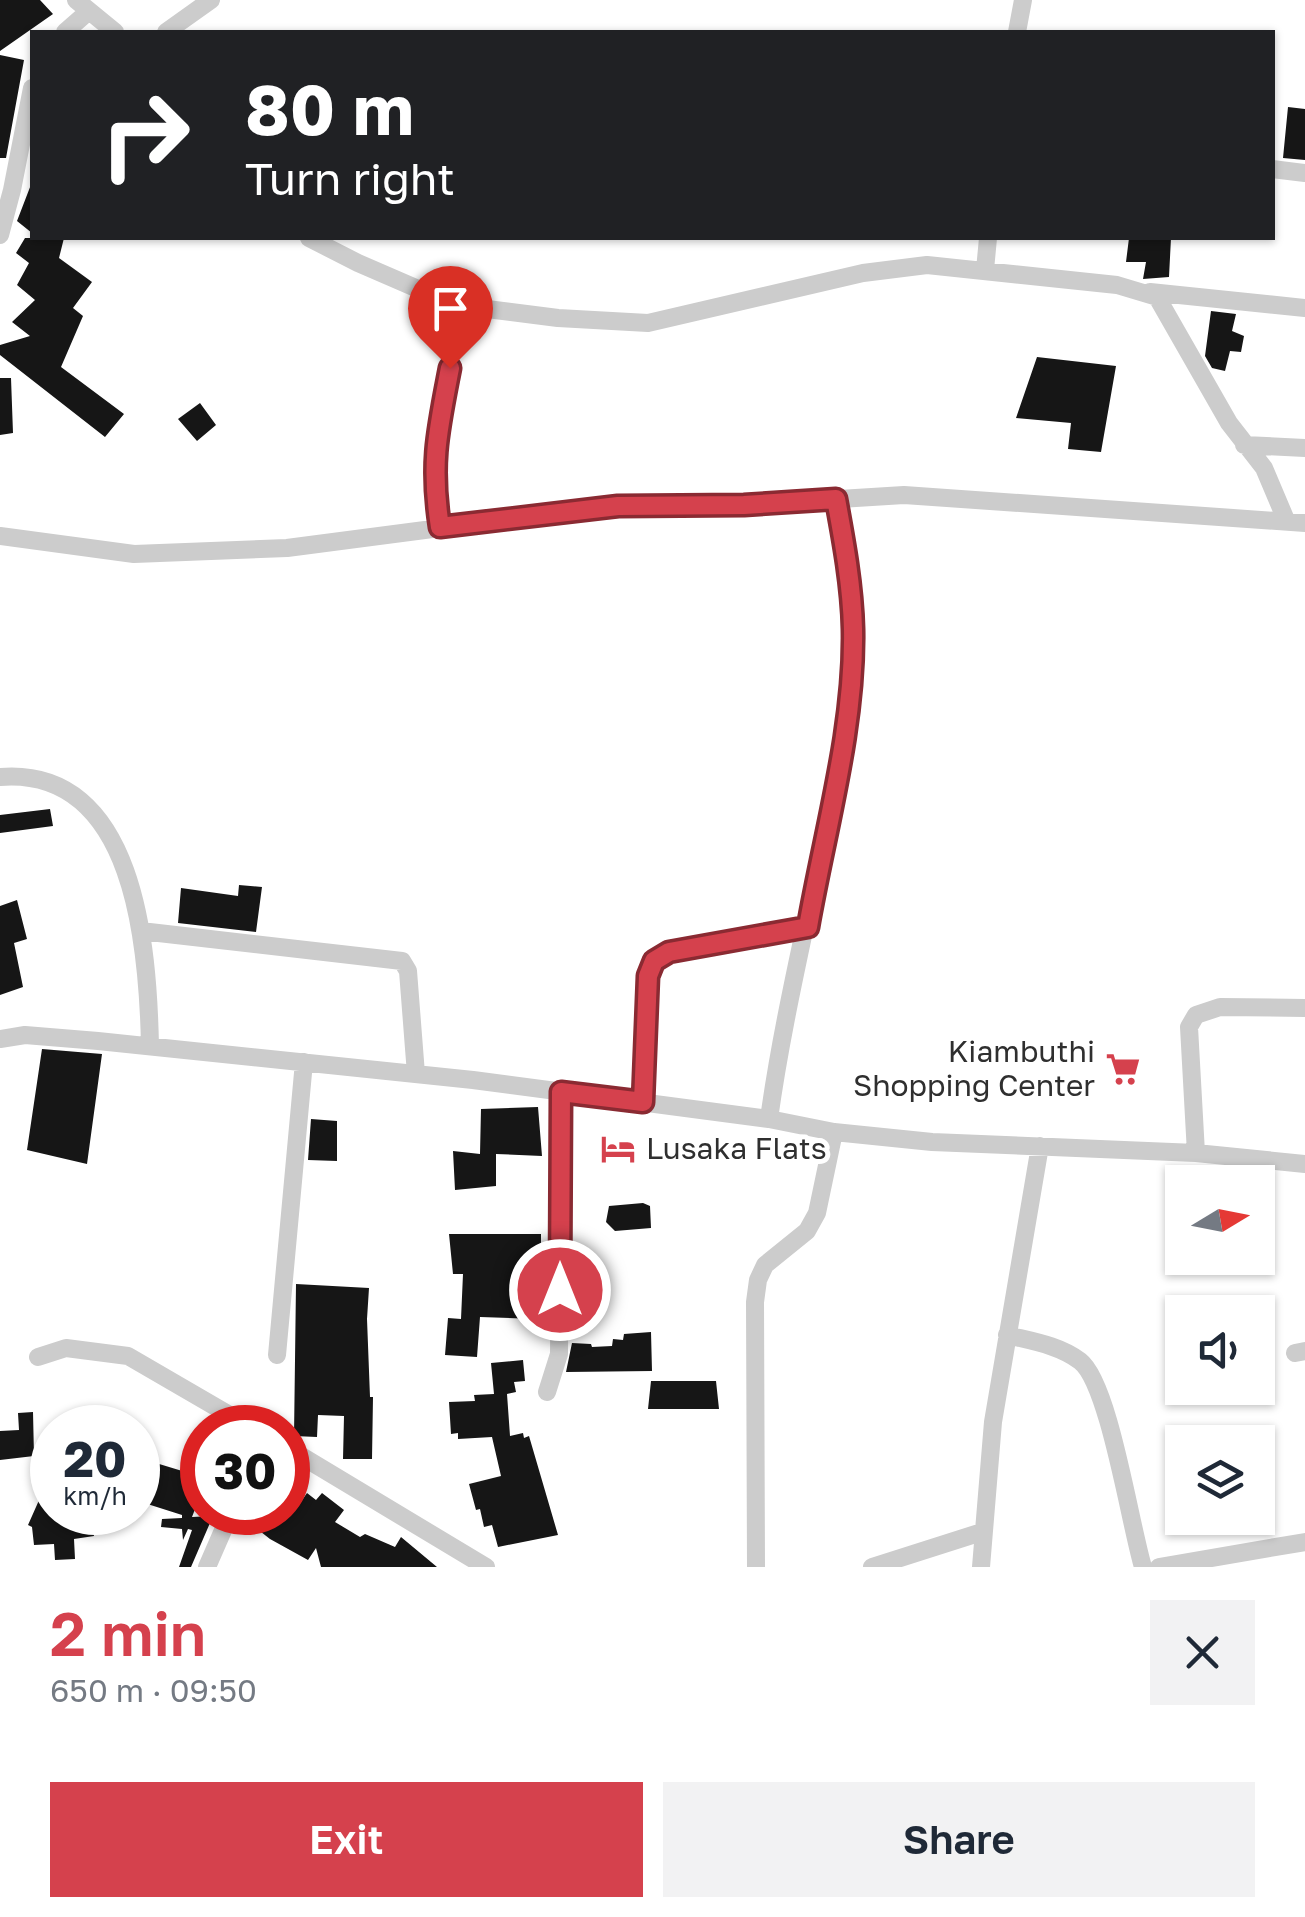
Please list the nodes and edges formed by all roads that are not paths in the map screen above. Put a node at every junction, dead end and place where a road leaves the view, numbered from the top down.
1 (211, 0) edge
2 (1023, 0) edge
3 (83, 5) edge
4 (190, 6) edge
5 (66, 30) edge
6 (114, 30) edge
7 (168, 30) edge
8 (1017, 30) edge
9 (30, 98) edge
10 (1275, 169) edge
11 (1305, 173) edge
12 (0, 235) edge
13 (313, 240) edge
14 (988, 240) edge
15 (984, 270) junction
16 (1149, 292) junction
17 (455, 305) junction
18 (1305, 308) edge
19 (1244, 445) junction
20 (1305, 448) edge
21 (836, 499) junction
22 (1296, 522) edge
23 (440, 527) junction
24 (0, 536) edge
25 (0, 778) edge
26 (808, 927) junction
27 (142, 931) junction
28 (1305, 1008) edge
29 (0, 1039) edge
30 (150, 1046) junction
31 (304, 1062) junction
32 (416, 1074) junction
33 (561, 1092) junction
34 (643, 1102) junction
35 (769, 1119) junction
36 (834, 1132) junction
37 (1040, 1146) junction
38 (1196, 1154) junction
39 (1305, 1164) edge
40 (1007, 1335) junction
41 (277, 1354) dead end
42 (38, 1357) dead end
43 (547, 1392) dead end
44 (212, 1405) edge
45 (310, 1461) edge
46 (982, 1532) junction
47 (221, 1535) edge
48 (1305, 1542) edge
49 (207, 1567) edge
50 (486, 1567) edge
51 (756, 1567) edge
52 (872, 1567) edge
53 (981, 1567) edge
54 (1144, 1567) edge
55 (1159, 1567) edge

1 - 4 street
2 - 8 street
3 - 5 street
3 - 6 street
4 - 7 street
9 - 12 street
10 - 11 street
13 - 17 street
14 - 15 street
15 - 16 street
15 - 17 street
16 - 18 street
16 - 19 street
17 - 23 street
19 - 20 street
19 - 22 street
21 - 22 street
21 - 23 street
21 - 26 street
23 - 24 street
25 - 27 street
26 - 34 street
26 - 35 street
27 - 30 street
27 - 32 street
28 - 38 street
29 - 30 street
30 - 31 street
31 - 32 street
31 - 41 street
32 - 33 street
33 - 34 street
33 - 43 street
34 - 35 street
35 - 36 street
36 - 37 street
36 - 51 street
37 - 38 street
37 - 40 street
38 - 39 street
40 - 46 street
40 - 54 street
42 - 44 street
45 - 50 street
46 - 52 street
46 - 53 street
47 - 49 street
48 - 55 street

